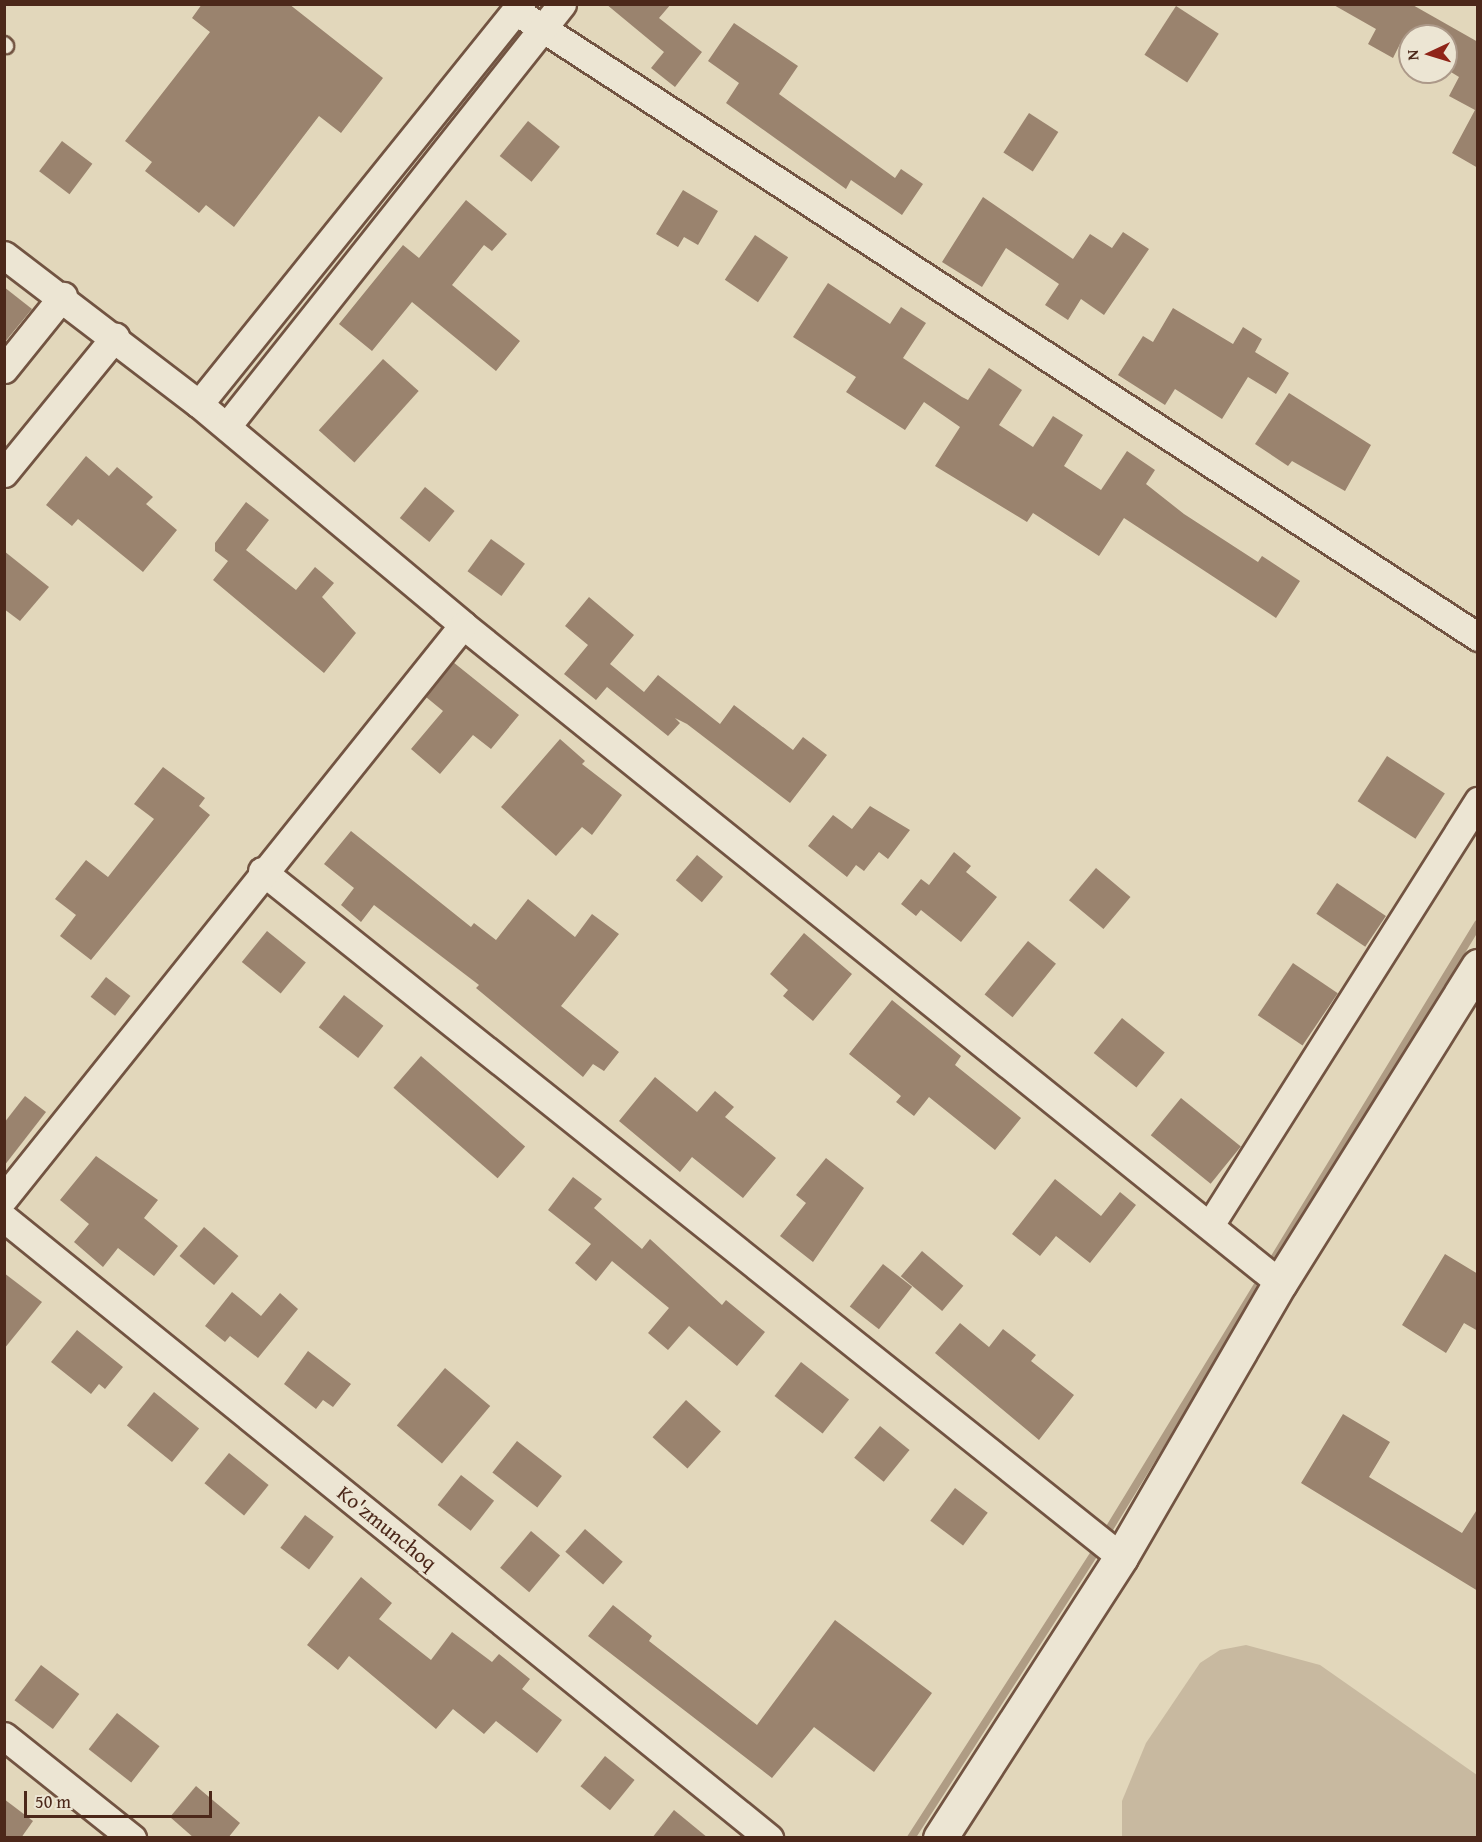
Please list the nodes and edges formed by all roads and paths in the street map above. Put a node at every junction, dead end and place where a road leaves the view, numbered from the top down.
1 (562, 4) edge
2 (518, 8) edge
3 (540, 32) junction
4 (4, 255) edge
5 (63, 296) junction
6 (115, 337) junction
7 (4, 369) edge
8 (200, 404) junction
9 (226, 426) junction
10 (4, 473) edge
11 (463, 625) junction
12 (1478, 637) edge
13 (1478, 801) edge
14 (262, 871) junction
15 (1478, 966) edge
16 (1478, 997) edge
17 (4, 1198) edge
18 (4, 1218) edge
19 (1210, 1225) junction
20 (1278, 1282) junction
21 (1113, 1551) junction
22 (4, 1736) edge
23 (132, 1838) edge
24 (769, 1838) edge
25 (940, 1838) edge
26 (963, 1838) edge

1 - 3 street
2 - 3 street
2 - 8 street
3 - 9 street
3 - 12 street
4 - 5 street
5 - 6 street
5 - 7 street
6 - 8 street
6 - 10 street
8 - 9 street
9 - 11 street
11 - 14 street
11 - 19 street
13 - 19 street
14 - 17 street
14 - 21 street
15 - 20 main road
16 - 26 main road
18 - 24 street, Ko'zmunchoq
19 - 20 street
20 - 21 main road
21 - 25 main road
22 - 23 street

